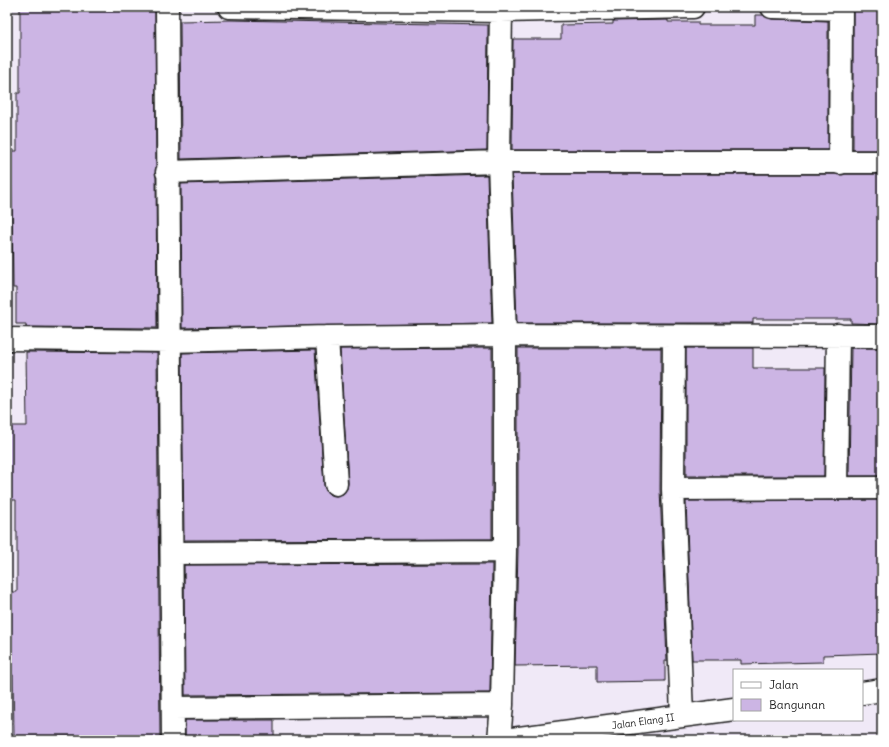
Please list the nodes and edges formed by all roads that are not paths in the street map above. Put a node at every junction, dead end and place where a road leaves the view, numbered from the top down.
1 (167, 7) edge
2 (229, 7) edge
3 (693, 7) edge
4 (772, 7) edge
5 (841, 8) edge
6 (500, 9) edge
7 (499, 162) junction
8 (882, 162) edge
9 (840, 163) junction
10 (167, 172) junction
11 (838, 334) junction
12 (505, 336) junction
13 (674, 336) junction
14 (882, 336) edge
15 (327, 337) junction
16 (7, 339) edge
17 (168, 341) junction
18 (336, 484) dead end
19 (836, 488) junction
20 (882, 488) edge
21 (673, 489) junction
22 (505, 551) junction
23 (173, 552) junction
24 (882, 690) edge
25 (863, 693) edge
26 (502, 705) junction
27 (173, 708) junction
28 (733, 709) edge
29 (682, 715) junction
30 (173, 740) edge
31 (499, 740) edge
32 (504, 740) edge

1 - 10 street
2 - 6 street
3 - 6 street
4 - 5 street
5 - 9 street
6 - 7 street
7 - 9 street
7 - 10 street
7 - 12 street
8 - 9 street
10 - 17 street
11 - 13 street
11 - 14 street
11 - 19 street
12 - 13 street
12 - 15 street
12 - 22 street
13 - 21 street
15 - 17 street
15 - 18 street
16 - 17 street
17 - 23 street
19 - 20 street
19 - 21 street
21 - 29 street
22 - 23 street
22 - 26 street
23 - 27 street
24 - 25 street
26 - 27 street
26 - 31 street
27 - 30 street
28 - 29 street, Jalan Elang II
29 - 32 street, Jalan Elang II

